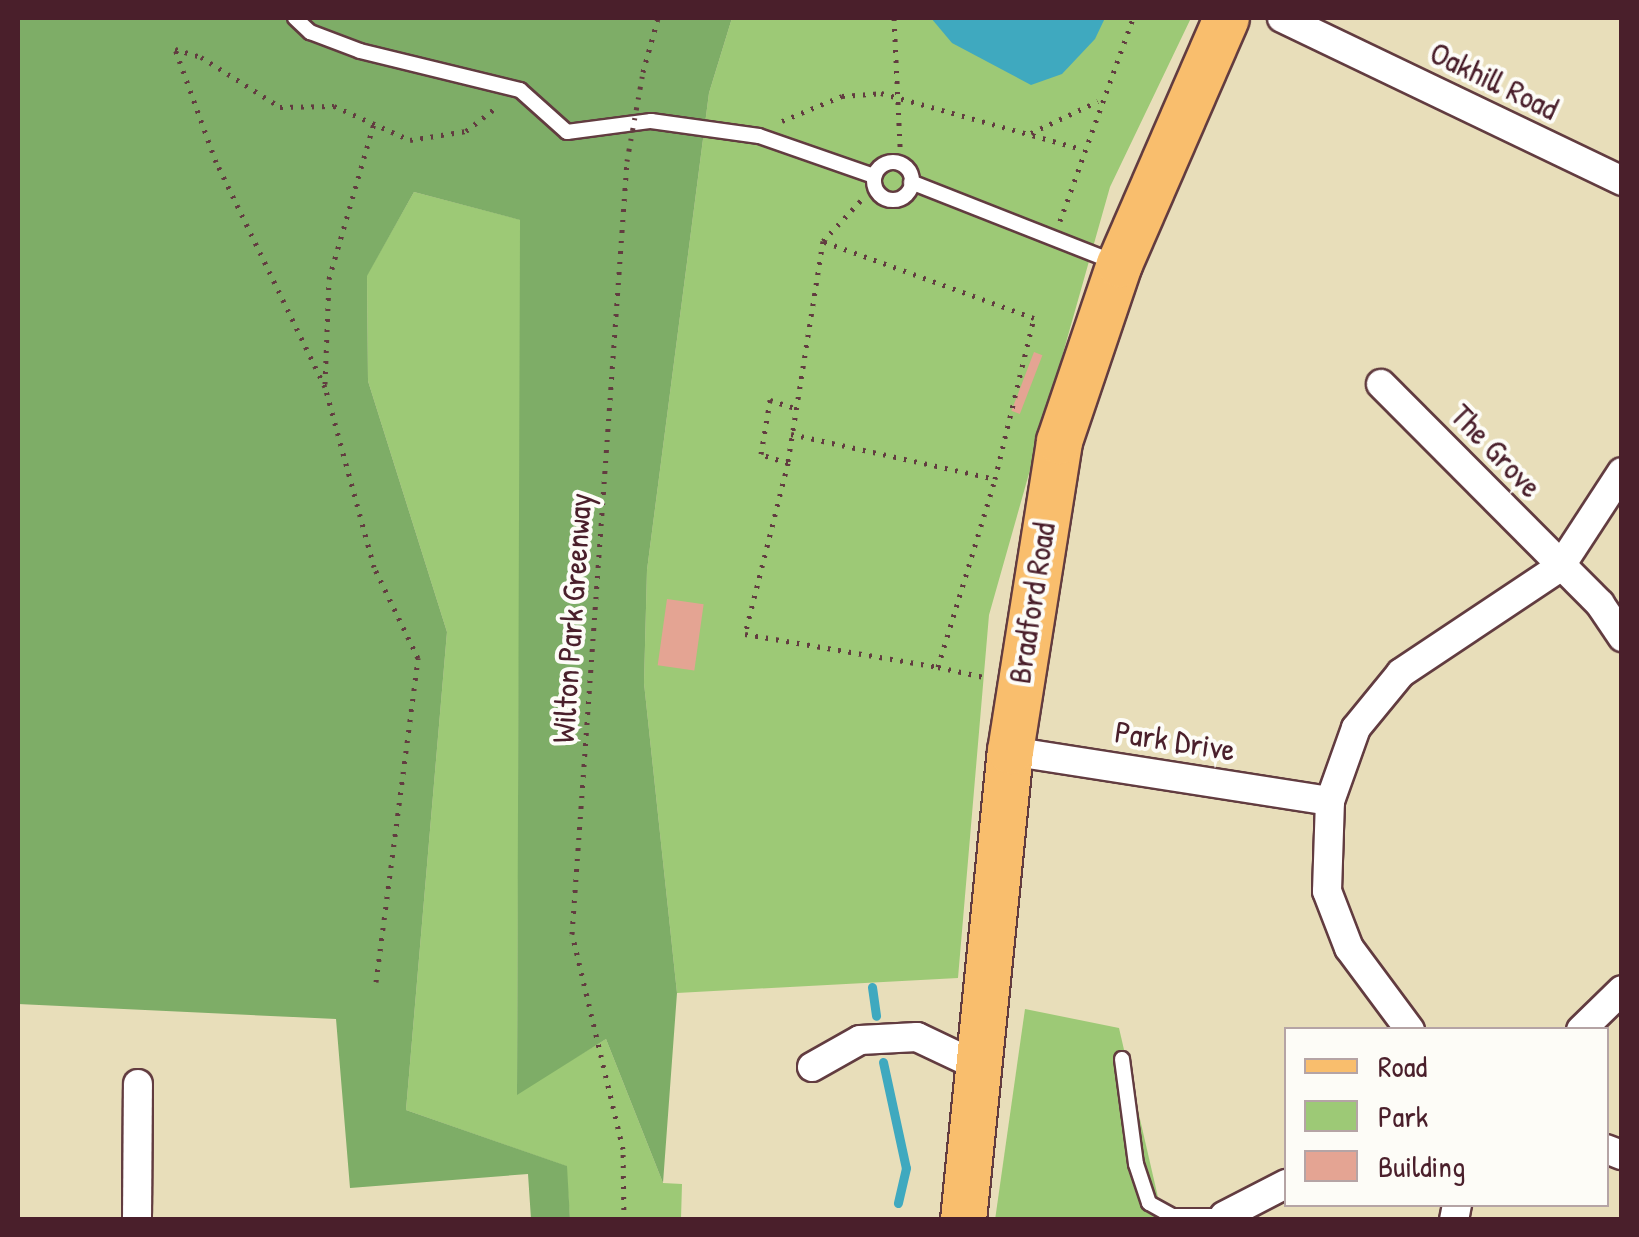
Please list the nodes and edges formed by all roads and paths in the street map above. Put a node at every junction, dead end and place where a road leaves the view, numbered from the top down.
1 (294, 18) edge
2 (658, 18) edge
3 (894, 18) edge
4 (1133, 18) edge
5 (1226, 18) edge
6 (1282, 18) edge
7 (520, 90) junction
8 (1098, 101) junction
9 (903, 102) junction
10 (374, 123) junction
11 (1028, 134) junction
12 (759, 136) junction
13 (1081, 149) junction
14 (901, 164) junction
15 (874, 181) junction
16 (1622, 181) edge
17 (911, 182) junction
18 (823, 240) junction
19 (1054, 242) junction
20 (1119, 264) junction
21 (1382, 384) dead end
22 (325, 387) junction
23 (794, 408) junction
24 (791, 434) junction
25 (788, 463) junction
26 (1622, 472) edge
27 (995, 479) junction
28 (1560, 568) junction
29 (1611, 599) edge
30 (1622, 636) edge
31 (938, 667) junction
32 (1018, 684) junction
33 (1010, 750) junction
34 (1330, 800) junction
35 (376, 982) dead end
36 (1622, 990) edge
37 (1408, 1027) edge
38 (1584, 1027) edge
39 (1122, 1059) dead end
40 (978, 1066) junction
41 (812, 1067) dead end
42 (138, 1084) dead end
43 (1284, 1185) edge
44 (1224, 1216) joint
45 (137, 1220) edge
46 (624, 1220) edge
47 (963, 1220) edge

1 - 7 lane
2 - 46 path, Wilton Park Greenway, bridge
3 - 9 path
4 - 8 path
5 - 20 main road, Bradford Road
6 - 16 street, Oakhill Road
7 - 10 path
7 - 12 lane
8 - 11 path
8 - 13 path
9 - 11 path
9 - 12 path
9 - 14 path
10 - 22 path
10 - 22 path
11 - 13 path
12 - 15 lane
13 - 19 path
14 - 15 lane
14 - 17 lane
15 - 17 lane
15 - 18 path
17 - 19 lane
18 - 23 path
18 - 27 path
19 - 20 lane
20 - 32 main road, Bradford Road
21 - 28 street, The Grove
22 - 35 path
23 - 24 path
23 - 25 path
24 - 25 path
24 - 27 path
25 - 31 path
26 - 28 street
27 - 31 path
28 - 29 street, The Grove
28 - 34 street
29 - 30 street, The Grove
31 - 32 path
32 - 33 main road, Bradford Road
33 - 34 street, Park Drive
33 - 40 main road, Bradford Road
34 - 37 street
36 - 38 street
39 - 44 lane
40 - 41 street
40 - 47 main road, Bradford Road
42 - 45 street
43 - 44 street

